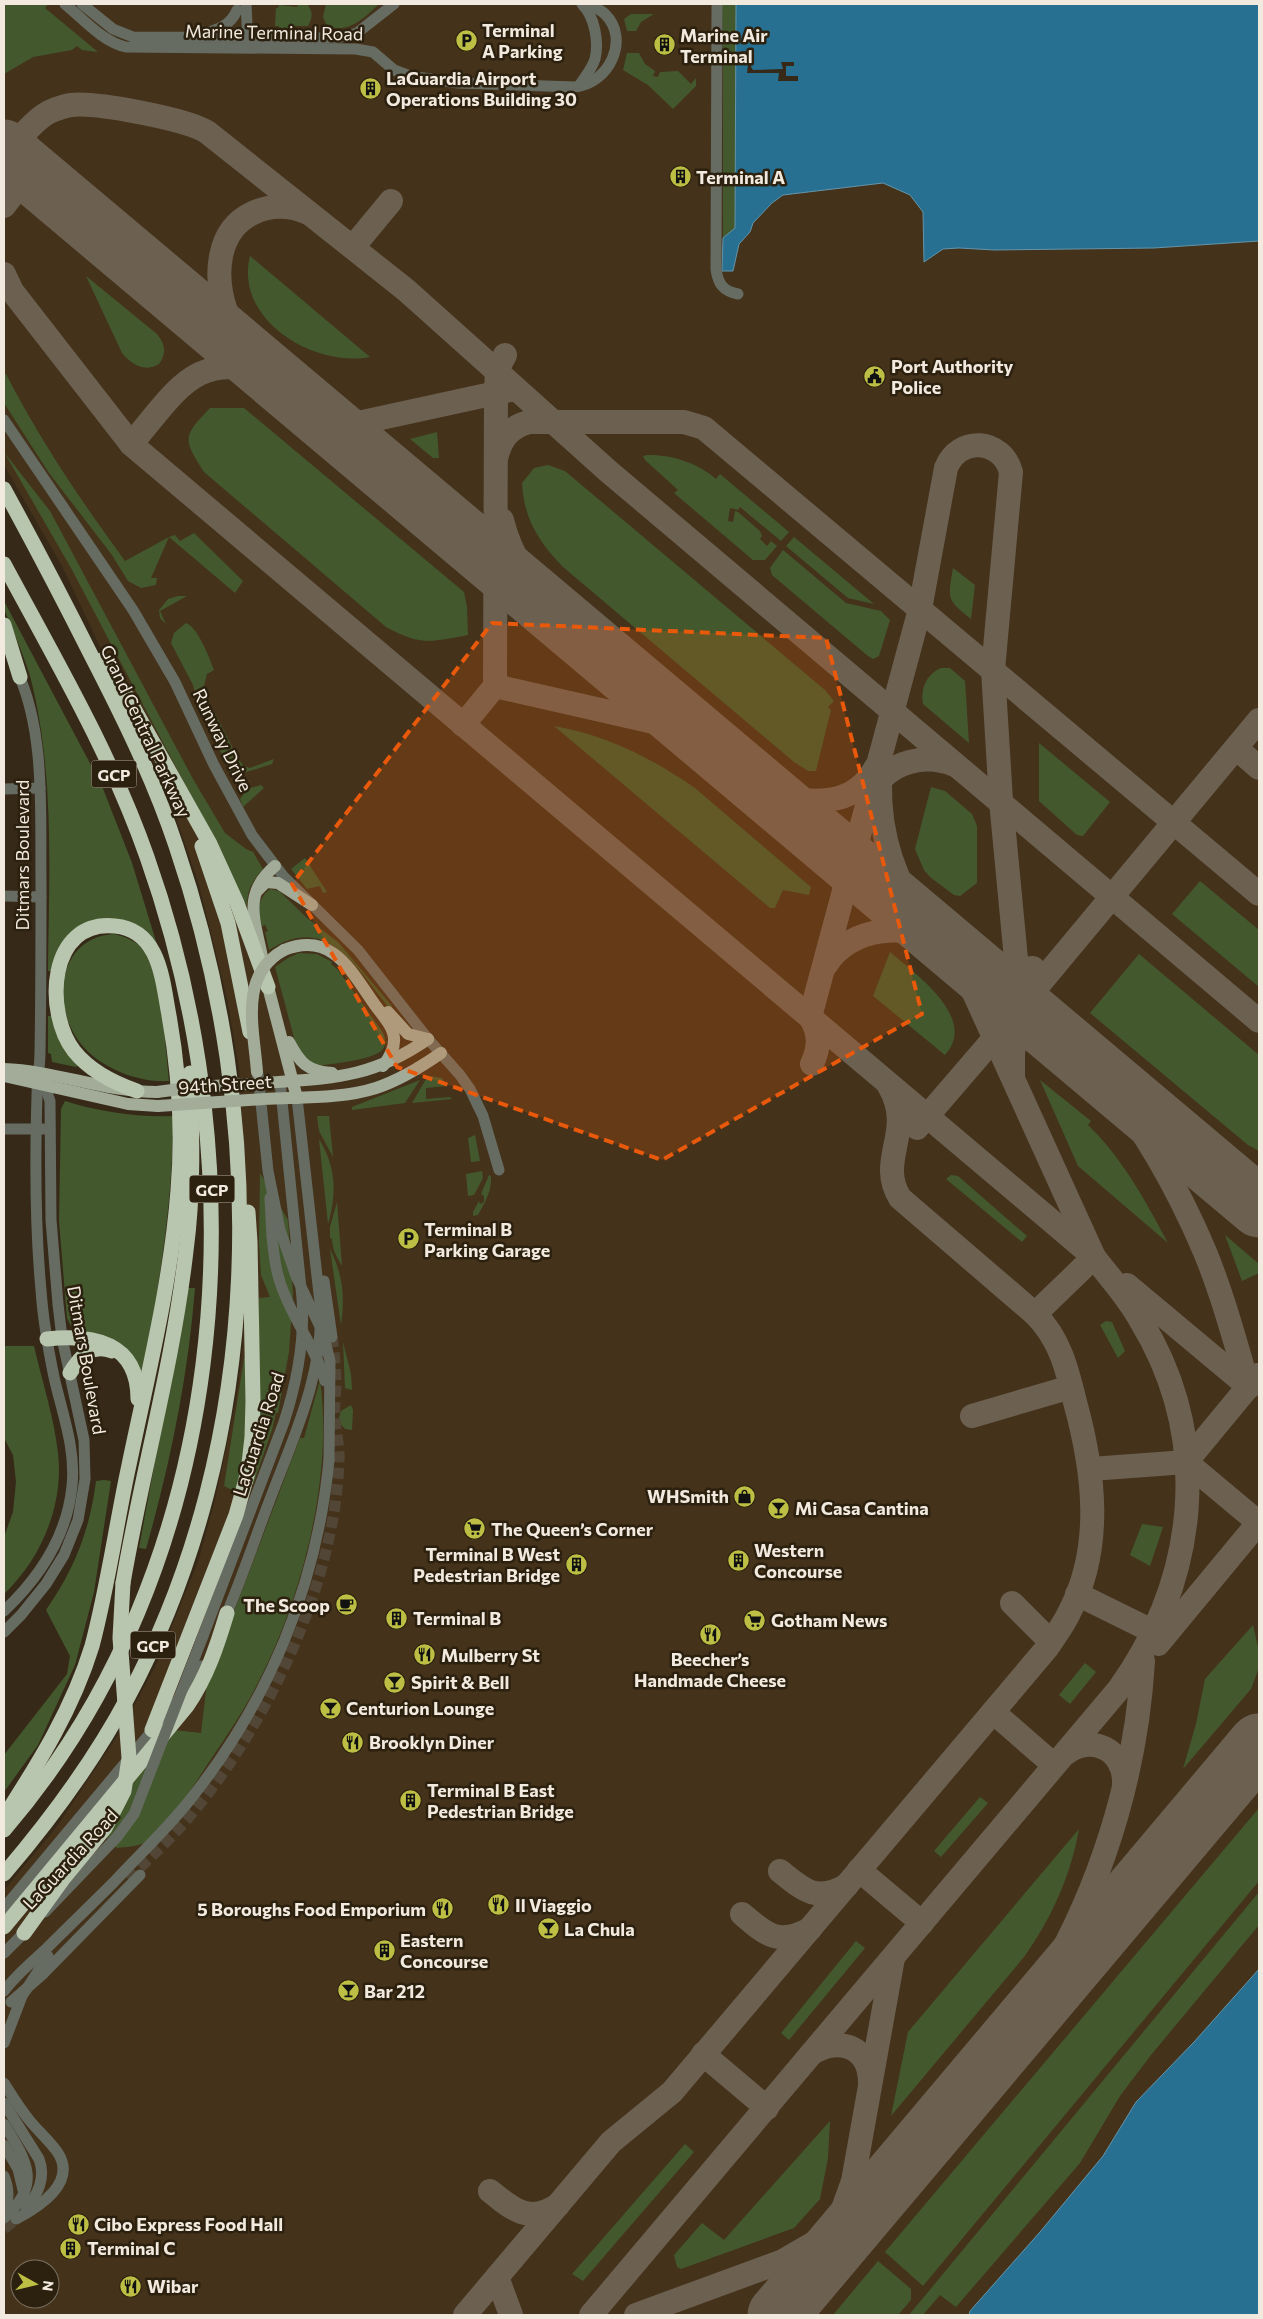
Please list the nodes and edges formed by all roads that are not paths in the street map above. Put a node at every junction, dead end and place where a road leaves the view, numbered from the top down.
1 (65, 4) edge
2 (82, 4) edge
3 (394, 4) edge
4 (582, 4) edge
5 (588, 4) edge
6 (715, 5) edge
7 (240, 6) edge
8 (196, 37) junction
9 (243, 43) junction
10 (579, 86) junction
11 (738, 294) dead end
12 (4, 420) edge
13 (4, 489) edge
14 (4, 564) edge
15 (71, 615) junction
16 (4, 625) edge
17 (4, 643) edge
18 (20, 677) junction
19 (156, 748) junction
20 (4, 788) edge
21 (40, 788) junction
22 (275, 866) junction
23 (4, 896) edge
24 (40, 897) junction
25 (253, 900) junction
26 (312, 905) junction
27 (359, 982) junction
28 (268, 987) junction
29 (187, 999) junction
30 (278, 1022) junction
31 (428, 1039) junction
32 (441, 1053) junction
33 (228, 1058) junction
34 (383, 1066) junction
35 (4, 1069) edge
36 (360, 1073) junction
37 (4, 1076) edge
38 (261, 1078) junction
39 (41, 1081) junction
40 (294, 1081) junction
41 (280, 1082) junction
42 (137, 1091) junction
43 (282, 1098) junction
44 (297, 1098) junction
45 (4, 1129) edge
46 (37, 1129) junction
47 (51, 1130) junction
48 (499, 1170) dead end
49 (268, 1171) junction
50 (313, 1249) junction
51 (332, 1337) tunnel mouth
52 (62, 1338) junction
53 (47, 1339) junction
54 (123, 1357) junction
55 (70, 1373) junction
56 (325, 1381) dead end
57 (128, 1470) junction
58 (4, 1611) edge
59 (227, 1613) junction
60 (4, 1632) edge
61 (152, 1730) junction
62 (4, 1817) edge
63 (4, 1830) edge
64 (4, 1874) edge
65 (140, 1875) tunnel mouth
66 (4, 1908) edge
67 (4, 1927) edge
68 (24, 1933) junction
69 (64, 1945) dead end
70 (4, 1953) edge
71 (48, 1956) dead end
72 (4, 1990) edge
73 (8, 2005) edge
74 (4, 2043) edge
75 (4, 2083) edge
76 (4, 2103) edge
77 (4, 2124) edge
78 (4, 2145) edge
79 (39, 2159) junction
80 (20, 2174) junction
81 (4, 2176) edge
82 (4, 2188) edge
83 (4, 2211) tunnel mouth
84 (4, 2218) tunnel mouth
85 (16, 2219) junction

1 - 9 street, Marine Terminal Road
2 - 8 street, Marine Terminal Road
3 - 9 street, Marine Terminal Road
4 - 10 street
5 - 10 street, Marine Terminal Road
6 - 11 street
7 - 8 street
7 - 9 street
8 - 9 street, Marine Terminal Road
9 - 10 street, Marine Terminal Road
12 - 22 street, Runway Drive
13 - 15 highway, Grand Central Parkway / GCP
14 - 29 highway, GCP
15 - 19 highway
15 - 33 highway, Grand Central Parkway / GCP
16 - 18 highway
17 - 18 street, Ditmars Boulevard
18 - 21 street, Ditmars Boulevard
19 - 28 highway
19 - 38 highway, bridge
20 - 21 street
21 - 24 street, Ditmars Boulevard
22 - 25 main road
22 - 26 street, Runway Drive
23 - 24 street
24 - 39 street, Ditmars Boulevard
25 - 26 main road
25 - 28 main road
26 - 31 street, Runway Drive
27 - 31 main road
27 - 34 main road
27 - 38 main road, bridge
28 - 30 main road
29 - 63 highway, GCP
29 - 68 highway, bridge
30 - 36 main road
30 - 40 main road
31 - 32 street, Runway Drive
31 - 34 main road, 94th Street
32 - 44 main road, 94th Street
32 - 48 street, Runway Drive
33 - 61 highway
33 - 64 highway, Grand Central Parkway / GCP
34 - 36 main road, 94th Street
35 - 39 main road, 94th Street
36 - 40 main road, 94th Street
37 - 39 main road, 94th Street
38 - 41 main road, 94th Street
38 - 42 main road, 94th Street, bridge
38 - 49 street, bridge
39 - 42 main road, 94th Street
39 - 43 main road, 94th Street, bridge
39 - 46 street, Ditmars Boulevard
39 - 47 street, Ditmars Boulevard
40 - 41 main road, 94th Street
40 - 44 main road
41 - 43 street, LaGuardia Road
42 - 57 highway
43 - 44 main road, 94th Street
43 - 68 street, LaGuardia Road, bridge
44 - 50 street, LaGuardia Road
45 - 46 street
46 - 47 street
46 - 53 street, Ditmars Boulevard
47 - 52 street, Ditmars Boulevard
49 - 56 street, bridge
49 - 72 street, bridge
50 - 51 street
50 - 59 street, LaGuardia Road
52 - 53 highway
52 - 54 highway
52 - 55 street, Ditmars Boulevard
53 - 58 street, Ditmars Boulevard
54 - 55 highway
54 - 57 highway
55 - 60 street, Ditmars Boulevard
57 - 62 highway
59 - 61 street, LaGuardia Road
59 - 67 highway
61 - 66 street, LaGuardia Road
65 - 73 street
68 - 70 street, LaGuardia Road
69 - 73 street
71 - 74 street, bridge
75 - 85 street
76 - 79 street
77 - 84 street, bridge
78 - 80 street
79 - 80 street
79 - 85 street
80 - 82 street
80 - 85 street
81 - 83 street, bridge

